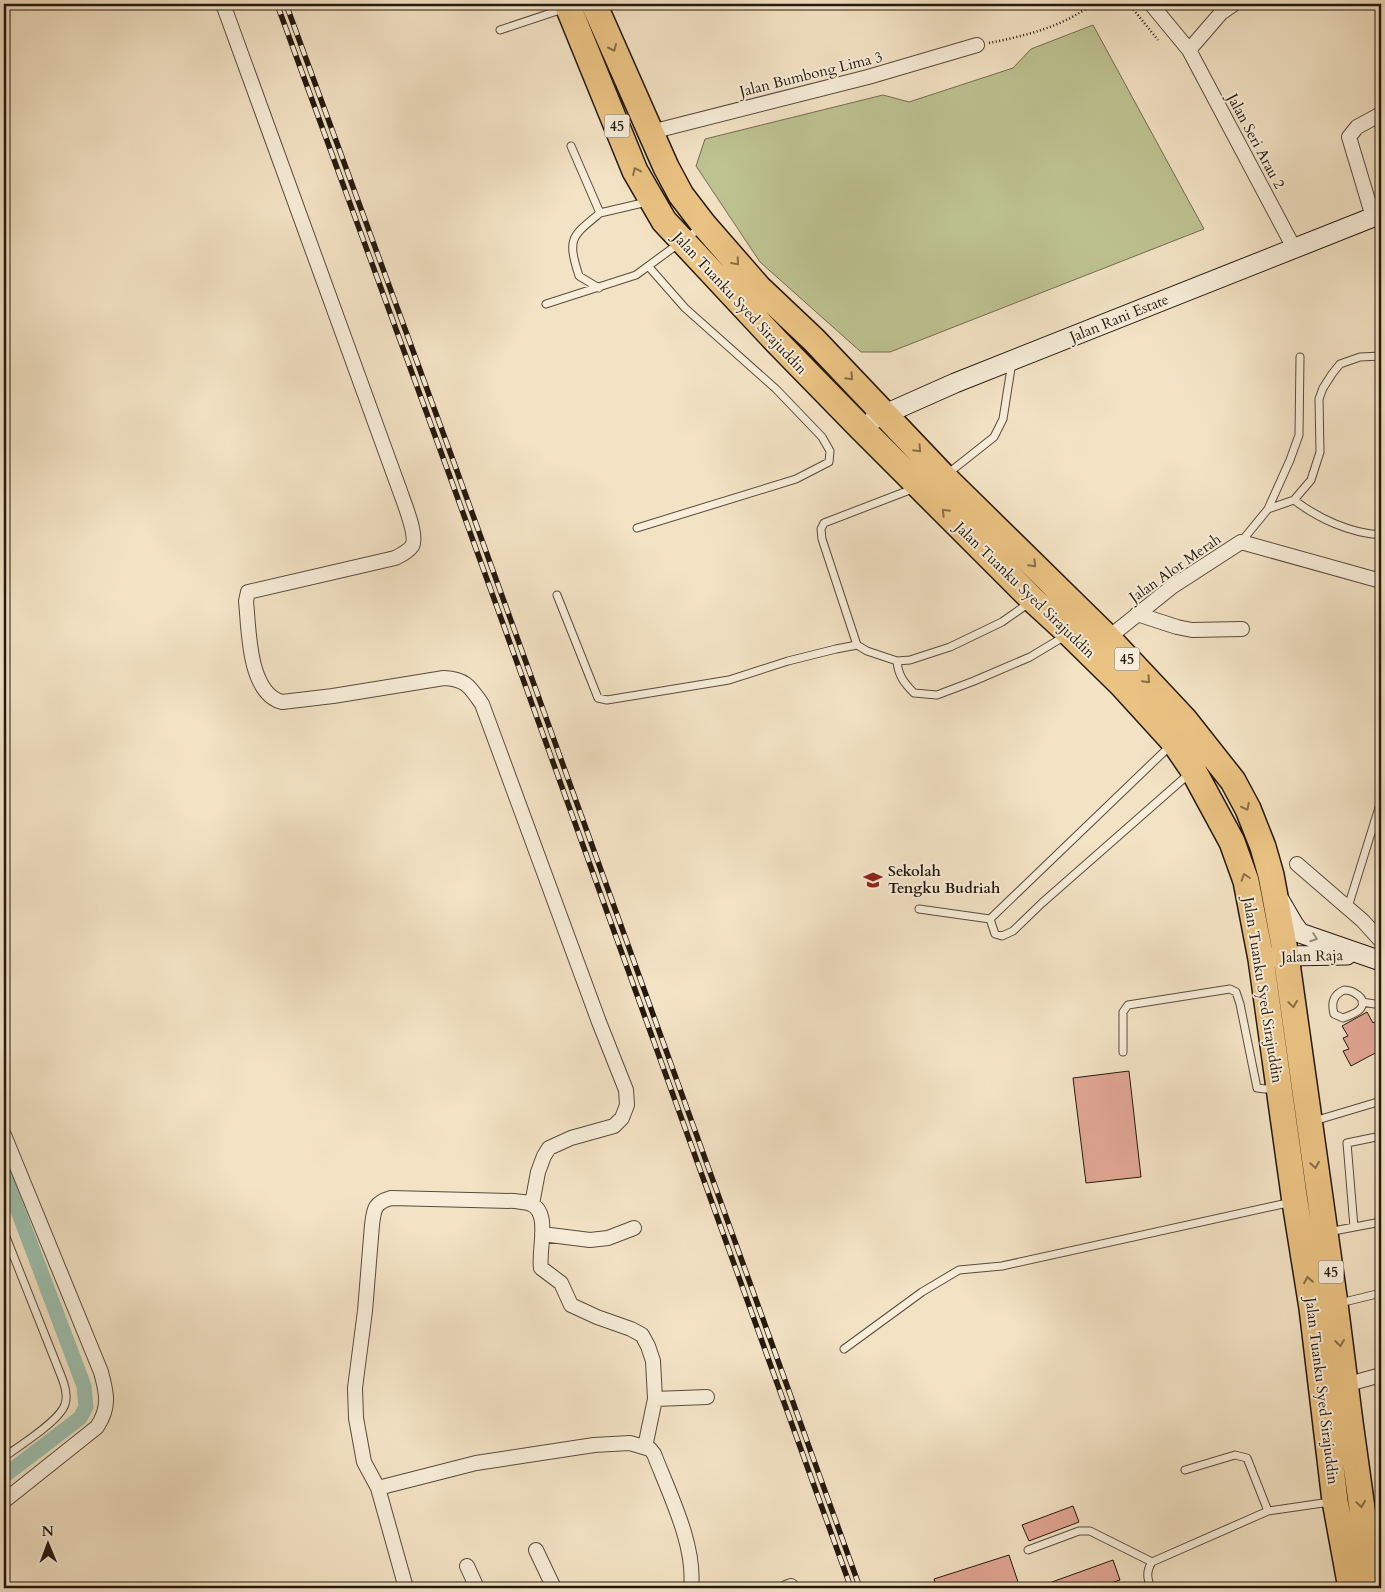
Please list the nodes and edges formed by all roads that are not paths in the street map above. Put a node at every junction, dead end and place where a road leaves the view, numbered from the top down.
1 (223, 4) edge
2 (594, 4) edge
3 (1151, 4) edge
4 (1234, 4) edge
5 (568, 5) edge
6 (500, 30) dead end
7 (978, 44) road end
8 (1189, 50) junction
9 (1381, 114) edge
10 (650, 132) junction
11 (571, 146) dead end
12 (652, 201) junction
13 (600, 213) junction
14 (1377, 216) edge
15 (704, 225) junction
16 (682, 241) junction
17 (1294, 248) junction
18 (649, 266) junction
19 (599, 288) junction
20 (546, 304) dead end
21 (1381, 356) edge
22 (1300, 357) dead end
23 (1012, 361) junction
24 (884, 414) junction
25 (860, 427) junction
26 (944, 477) junction
27 (920, 486) junction
28 (1294, 500) junction
29 (1268, 509) junction
30 (637, 528) dead end
31 (1381, 535) edge
32 (1241, 542) junction
33 (1381, 581) edge
34 (557, 595) dead end
35 (1033, 600) junction
36 (1137, 614) junction
37 (1242, 629) dead end
38 (1069, 633) junction
39 (1108, 638) junction
40 (857, 645) junction
41 (898, 661) junction
42 (1174, 742) junction
43 (1193, 770) junction
44 (1381, 801) edge
45 (1296, 864) dead end
46 (1274, 889) junction
47 (1348, 907) junction
48 (919, 909) dead end
49 (990, 919) junction
50 (1381, 941) edge
51 (1363, 954) junction
52 (1286, 956) junction
53 (1261, 959) junction
54 (1381, 961) edge
55 (1362, 1002) junction
56 (1381, 1005) edge
57 (1123, 1052) dead end
58 (1278, 1087) junction
59 (1381, 1102) edge
60 (1309, 1123) junction
61 (4, 1135) edge
62 (1381, 1136) edge
63 (1294, 1202) junction
64 (532, 1204) junction
65 (1381, 1222) edge
66 (1354, 1227) junction
67 (634, 1228) dead end
68 (4, 1232) edge
69 (1325, 1233) junction
70 (542, 1234) junction
71 (1381, 1293) edge
72 (1335, 1304) junction
73 (844, 1349) dead end
74 (1381, 1375) edge
75 (1345, 1385) junction
76 (707, 1397) dead end
77 (655, 1399) junction
78 (645, 1447) junction
79 (4, 1457) edge
80 (1185, 1470) dead end
81 (378, 1488) junction
82 (4, 1501) edge
83 (1336, 1501) junction
84 (1268, 1511) junction
85 (536, 1550) dead end
86 (1028, 1550) dead end
87 (1152, 1562) junction
88 (467, 1566) dead end
89 (406, 1588) edge
90 (477, 1588) edge
91 (554, 1588) edge
92 (691, 1588) edge
93 (1151, 1588) edge
94 (1351, 1588) edge
95 (1373, 1588) edge

1 - 64 street
2 -> 10 highway, Jalan Tuanku Syed Sirajuddin / 45
3 - 8 street, Jalan Seri Arau 2
4 - 8 street
5 - 6 lane
12 -> 5 highway, Jalan Tuanku Syed Sirajuddin / 45
7 - 10 street, Jalan Bumbong Lima 3
8 - 17 street, Jalan Seri Arau 2
9 - 14 street
10 - 15 highway, Jalan Tuanku Syed Sirajuddin / 45
11 - 13 lane
12 - 13 lane
12 - 16 highway, Jalan Tuanku Syed Sirajuddin / 45
13 - 19 lane
14 - 17 street, Jalan Rani Estate
15 - 16 lane
15 -> 24 highway, Jalan Tuanku Syed Sirajuddin / 45
16 - 18 lane
16 - 25 highway, Jalan Tuanku Syed Sirajuddin / 45
17 - 23 street, Jalan Rani Estate
18 - 19 lane
18 - 30 lane
19 - 20 lane
21 - 28 lane
22 - 29 lane
23 - 24 street, Jalan Rani Estate
23 - 26 lane
24 - 25 street, Jalan Rani Estate
24 -> 26 highway, Jalan Tuanku Syed Sirajuddin / 45
25 - 27 highway, Jalan Tuanku Syed Sirajuddin / 45
26 -> 39 highway, Jalan Tuanku Syed Sirajuddin / 45
35 -> 27 highway, Jalan Tuanku Syed Sirajuddin / 45
27 - 40 lane
28 - 29 lane
28 - 31 lane
29 - 32 lane
32 - 33 street, Jalan Alor Merah
32 - 36 street, Jalan Alor Merah
34 - 40 lane
35 - 38 highway, Jalan Tuanku Syed Sirajuddin / 45
35 - 41 lane
36 - 37 street
36 - 39 street, Jalan Alor Merah
38 - 41 lane
38 - 42 highway, Jalan Tuanku Syed Sirajuddin / 45
39 -> 46 highway, Jalan Tuanku Syed Sirajuddin / 45
40 - 41 lane
42 - 43 highway, Jalan Tuanku Syed Sirajuddin / 45
42 - 49 lane
43 - 49 lane
53 -> 43 highway, Jalan Tuanku Syed Sirajuddin / 45
44 - 47 lane
45 - 47 street
46 -> 51 street, Jalan Raja
46 - 52 highway, Jalan Tuanku Syed Sirajuddin / 45
47 - 50 street
48 - 49 lane
51 - 52 street, Jalan Raja
51 - 54 street, Jalan Raja
52 - 53 street, Jalan Raja
52 -> 60 highway, Jalan Tuanku Syed Sirajuddin / 45
53 - 58 highway, Jalan Tuanku Syed Sirajuddin / 45
55 - 55 lane
55 - 56 lane
57 - 58 lane
58 - 63 highway, Jalan Tuanku Syed Sirajuddin / 45
59 - 60 lane
60 -> 69 highway, Jalan Tuanku Syed Sirajuddin / 45
61 - 82 street
62 - 66 lane
63 - 73 lane
83 -> 63 highway, Jalan Tuanku Syed Sirajuddin / 45
64 - 70 street
64 - 81 street
65 - 66 lane
66 - 69 lane
67 - 70 street
68 - 79 lane
69 - 72 highway, Jalan Tuanku Syed Sirajuddin / 45
70 - 77 street
71 - 72 lane
72 -> 75 highway, Jalan Tuanku Syed Sirajuddin / 45
74 - 75 street
75 -> 95 highway, Jalan Tuanku Syed Sirajuddin / 45
76 - 77 street
77 - 78 street
78 - 81 street
78 - 92 street
80 - 84 lane
81 - 89 street
83 - 84 lane
83 - 94 highway, Jalan Tuanku Syed Sirajuddin / 45
84 - 87 lane
85 - 91 street
86 - 87 lane
87 - 93 lane
88 - 90 street

